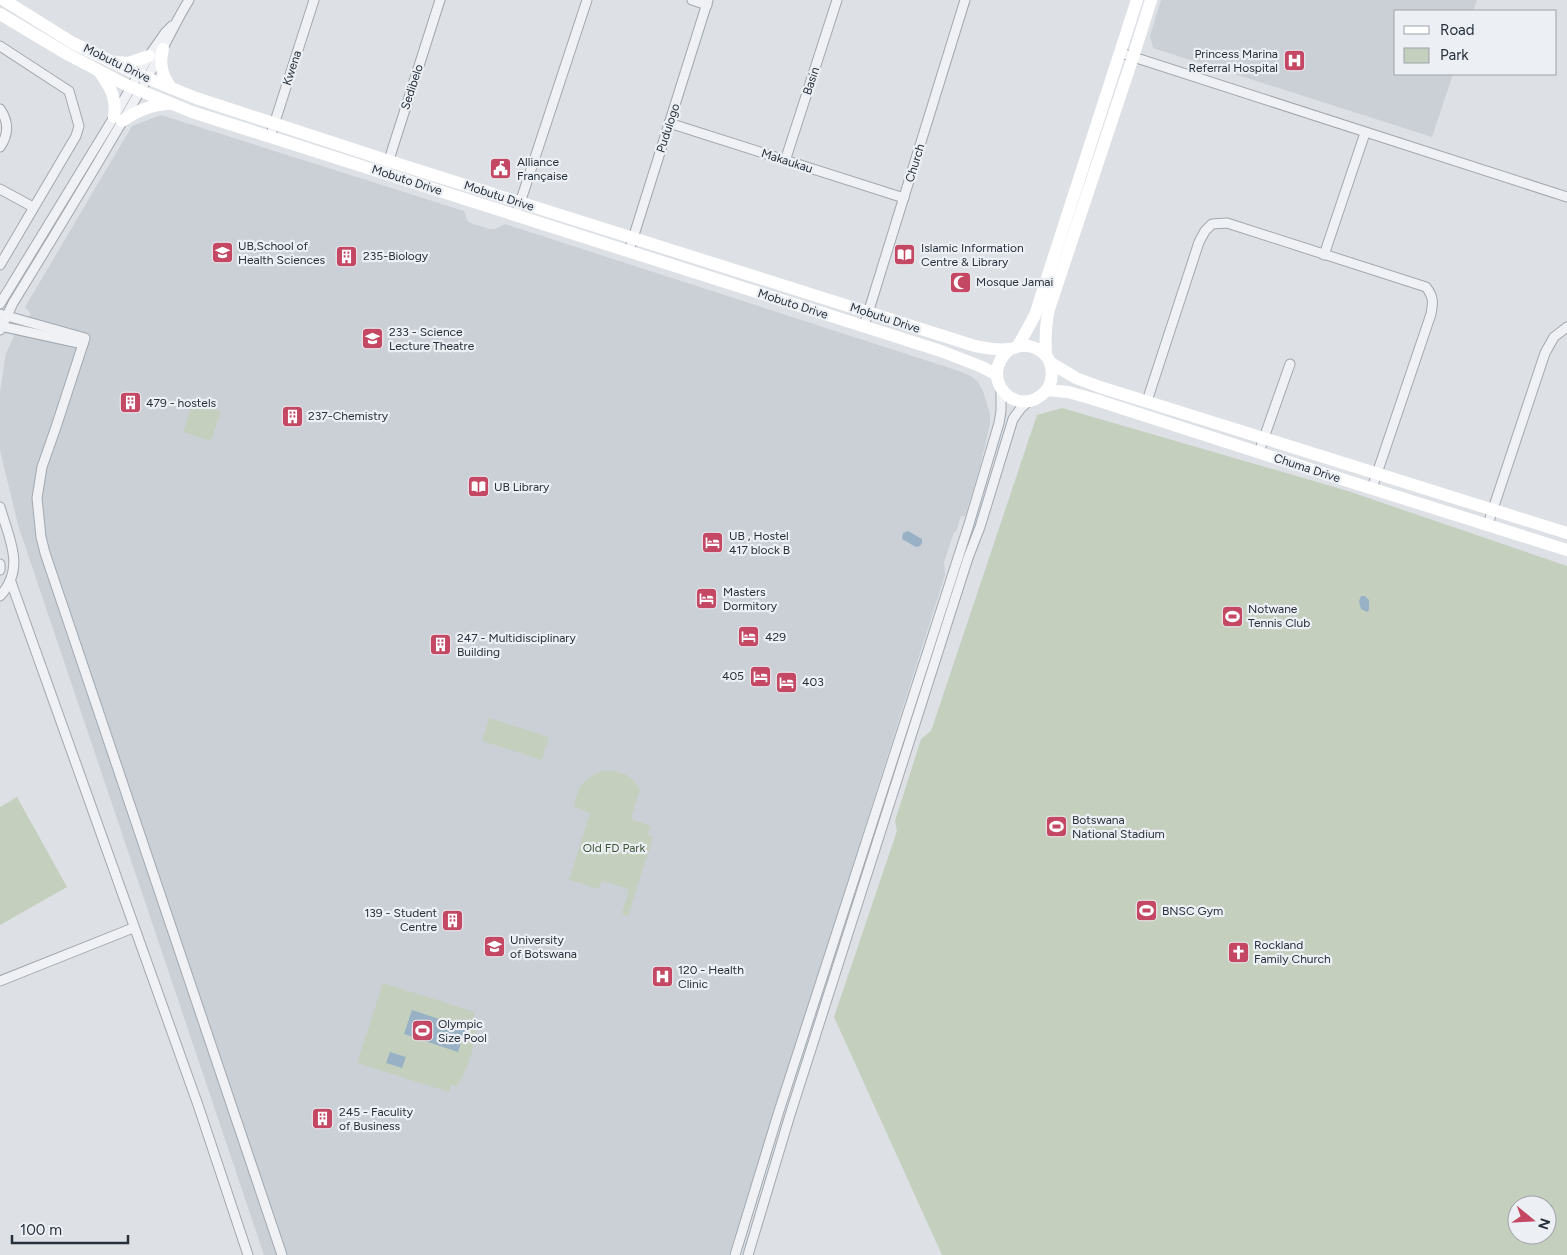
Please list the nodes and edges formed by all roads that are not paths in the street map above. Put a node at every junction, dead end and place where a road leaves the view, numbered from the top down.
1 (4, 0) edge
2 (189, 0) edge
3 (314, 0) edge
4 (440, 0) edge
5 (587, 0) edge
6 (692, 0) edge
7 (837, 0) edge
8 (965, 0) edge
9 (1137, 0) edge
10 (1151, 0) edge
11 (708, 2) edge
12 (0, 14) edge
13 (174, 25) junction
14 (0, 46) edge
15 (163, 50) junction
16 (1121, 53) junction
17 (149, 56) junction
18 (1133, 57) junction
19 (108, 60) junction
20 (98, 70) junction
21 (142, 76) junction
22 (170, 88) junction
23 (135, 89) junction
24 (171, 104) junction
25 (0, 109) edge
26 (118, 119) junction
27 (669, 123) junction
28 (274, 124) junction
29 (1364, 133) junction
30 (270, 137) junction
31 (0, 147) edge
32 (785, 161) junction
33 (386, 167) junction
34 (0, 189) edge
35 (1567, 197) edge
36 (904, 198) junction
37 (33, 207) junction
38 (519, 209) junction
39 (632, 238) junction
40 (629, 251) junction
41 (1324, 255) junction
42 (0, 265) edge
43 (0, 304) edge
44 (869, 313) junction
45 (3, 315) edge
46 (864, 326) junction
47 (1567, 327) edge
48 (0, 328) edge
49 (84, 341) junction
50 (1014, 348) junction
51 (1048, 360) junction
52 (1290, 364) dead end
53 (997, 375) junction
54 (1001, 389) junction
55 (1047, 390) junction
56 (1029, 401) junction
57 (1147, 401) junction
58 (1264, 438) junction
59 (1259, 452) junction
60 (1377, 473) junction
61 (1372, 488) junction
62 (0, 507) edge
63 (1493, 509) junction
64 (1488, 524) junction
65 (1567, 533) edge
66 (1567, 550) edge
67 (0, 564) edge
68 (0, 570) edge
69 (11, 582) junction
70 (0, 596) edge
71 (134, 928) junction
72 (0, 981) edge
73 (779, 1111) junction
74 (790, 1115) junction
75 (736, 1252) edge
76 (749, 1254) edge
77 (248, 1255) edge
78 (282, 1255) edge

1 - 19 main road, Mobutu Drive
2 - 13 street
3 - 28 street, Kwena
4 - 33 street, Sedibelo
5 - 38 street
6 - 11 street, Pudulogo
7 - 32 street, Basin
8 - 36 street, Church
9 - 16 main road
10 - 18 main road
11 - 27 street, Pudulogo
12 - 20 main road, Mobuto Drive
13 - 15 street
13 - 17 street
14 - 37 street
15 - 21 street
15 - 22 main road
16 - 18 street
16 - 50 main road
17 - 19 main road
17 - 21 street
18 - 29 street
18 - 51 main road
19 - 21 main road, Mobutu Drive
20 - 23 main road, Mobuto Drive
20 - 26 main road
21 - 22 main road, Mobutu Drive
21 - 23 street
22 - 28 main road, Mobutu Drive
23 - 24 main road, Mobuto Drive
23 - 26 street
24 - 26 main road
24 - 30 main road, Mobuto Drive
25 - 31 street
26 - 43 street
26 - 45 street
27 - 32 street, Makaukau
27 - 39 street, Pudulogo
28 - 30 street, Kwena
28 - 33 main road, Mobutu Drive
29 - 35 street
29 - 41 street
30 - 33 main road, Mobuto Drive
32 - 36 street, Makaukau
33 - 38 main road, Mobutu Drive
34 - 37 street
36 - 44 street, Church
37 - 42 street
38 - 39 main road, Mobutu Drive
38 - 40 main road, Mobuto Drive
39 - 40 street, Pudulogo
39 - 44 main road, Mobutu Drive
40 - 46 main road, Mobuto Drive
41 - 57 street
41 - 60 street
44 - 46 street, Church
44 - 50 main road, Mobutu Drive
45 - 48 street
45 - 49 street
46 - 53 main road, Mobuto Drive
47 - 63 street
48 - 49 street
49 - 78 street
50 - 51 main road
50 - 53 main road
51 - 55 main road
51 - 57 main road, Chuma Drive
52 - 58 street
53 - 54 main road
54 - 56 main road
54 - 73 street
55 - 56 main road
55 - 59 main road, Chuma Drive
56 - 74 street
57 - 58 main road, Chuma Drive
58 - 59 street
58 - 60 main road, Chuma Drive
59 - 61 main road, Chuma Drive
60 - 61 street
60 - 63 main road, Chuma Drive
61 - 64 main road, Chuma Drive
62 - 69 street
63 - 64 street
63 - 65 main road, Chuma Drive
64 - 66 main road, Chuma Drive
67 - 68 street
69 - 70 street
69 - 71 street
71 - 72 street
71 - 77 street
73 - 74 street
73 - 75 street
74 - 76 street
75 - 76 street

